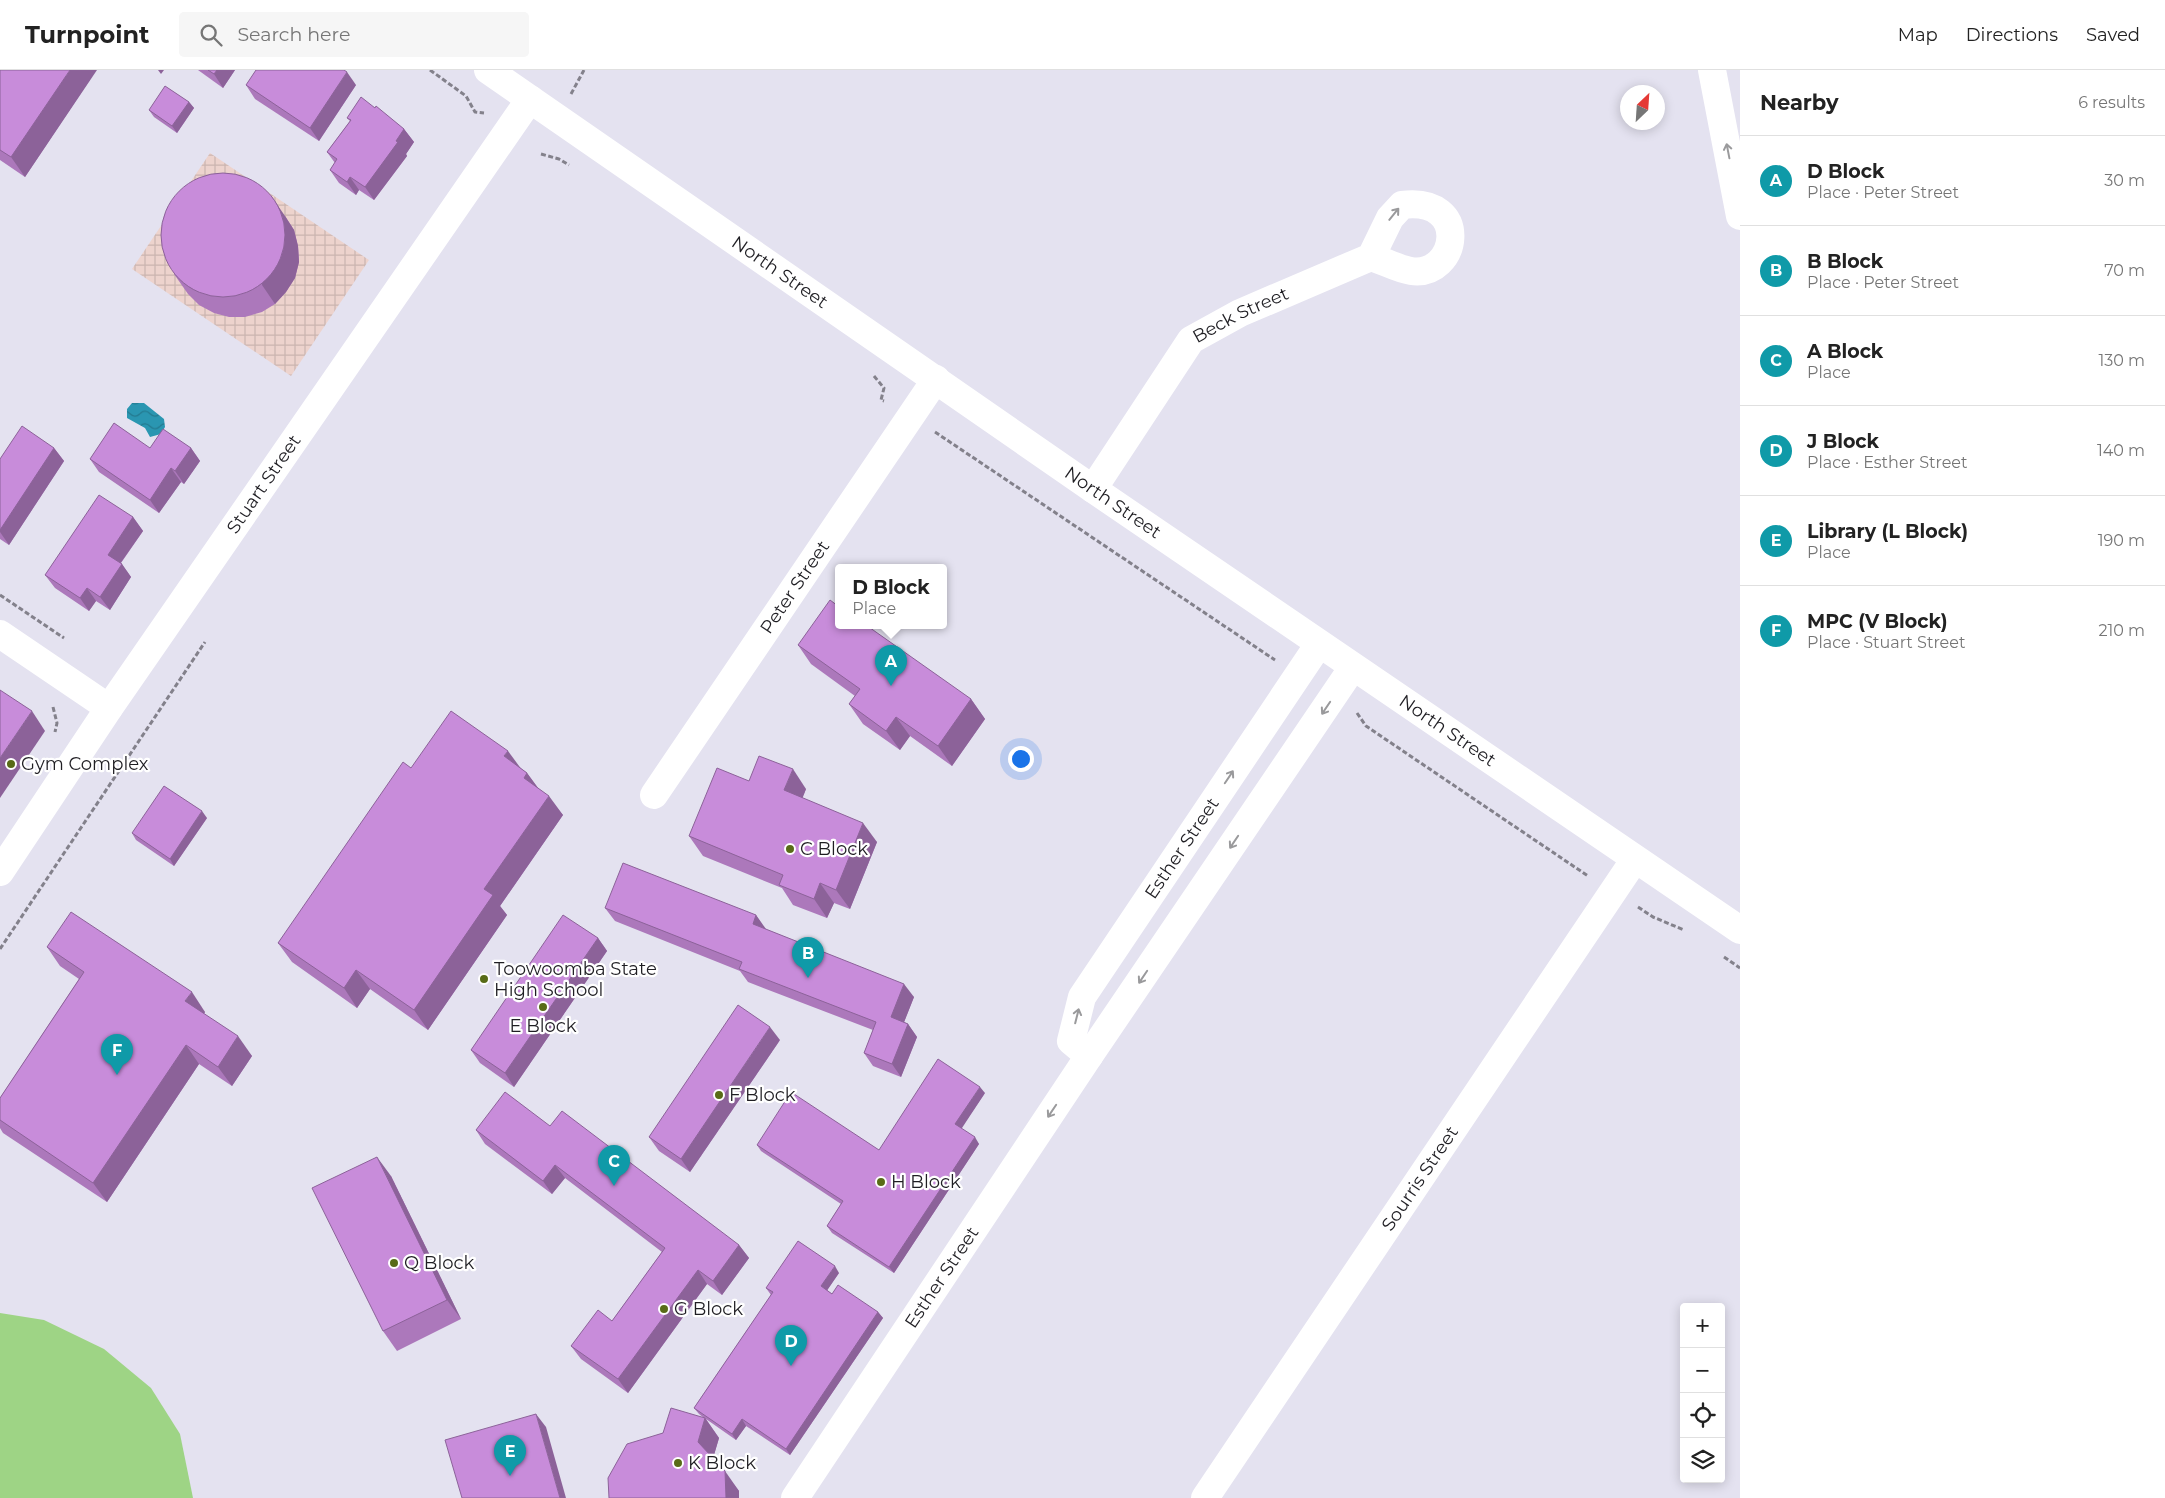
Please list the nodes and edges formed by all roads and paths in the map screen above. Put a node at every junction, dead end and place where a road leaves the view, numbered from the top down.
1 (430, 70) edge
2 (488, 70) edge
3 (584, 70) edge
4 (1712, 70) edge
5 (569, 97) dead end
6 (530, 99) junction
7 (484, 113) dead end
8 (1740, 216) edge
9 (1371, 257) dead end
10 (936, 379) junction
11 (928, 428) dead end
12 (1093, 489) junction
13 (0, 595) edge
14 (0, 634) edge
15 (67, 640) dead end
16 (205, 642) dead end
17 (1319, 644) junction
18 (1278, 662) dead end
19 (1353, 668) junction
20 (109, 708) junction
21 (1356, 710) dead end
22 (654, 795) dead end
23 (1635, 858) junction
24 (0, 872) edge
25 (1612, 892) junction
26 (1740, 930) edge
27 (1686, 931) dead end
28 (0, 949) edge
29 (1717, 952) dead end
30 (1740, 968) edge
31 (1089, 1056) junction
32 (795, 1498) edge
33 (1205, 1498) edge

1 - 7 path
2 - 6 street, North Street
3 - 5 path
8 -> 4 street
6 - 10 street, North Street
6 - 20 street, Stuart Street
9 - 12 street, Beck Street
10 - 12 street, North Street
10 - 22 street, Peter Street
11 - 18 path
12 - 17 street, North Street
13 - 15 path
14 - 20 street
16 - 28 path
17 - 19 street, North Street
31 -> 17 street, Esther Street
19 - 23 street, North Street
19 -> 31 street, Esther Street
20 - 24 street, Stuart Street
21 - 25 path
23 - 25 street, Sourris Street
23 - 26 street, North Street
25 - 27 path
25 - 33 street, Sourris Street
29 - 30 path
31 -> 32 street, Esther Street

